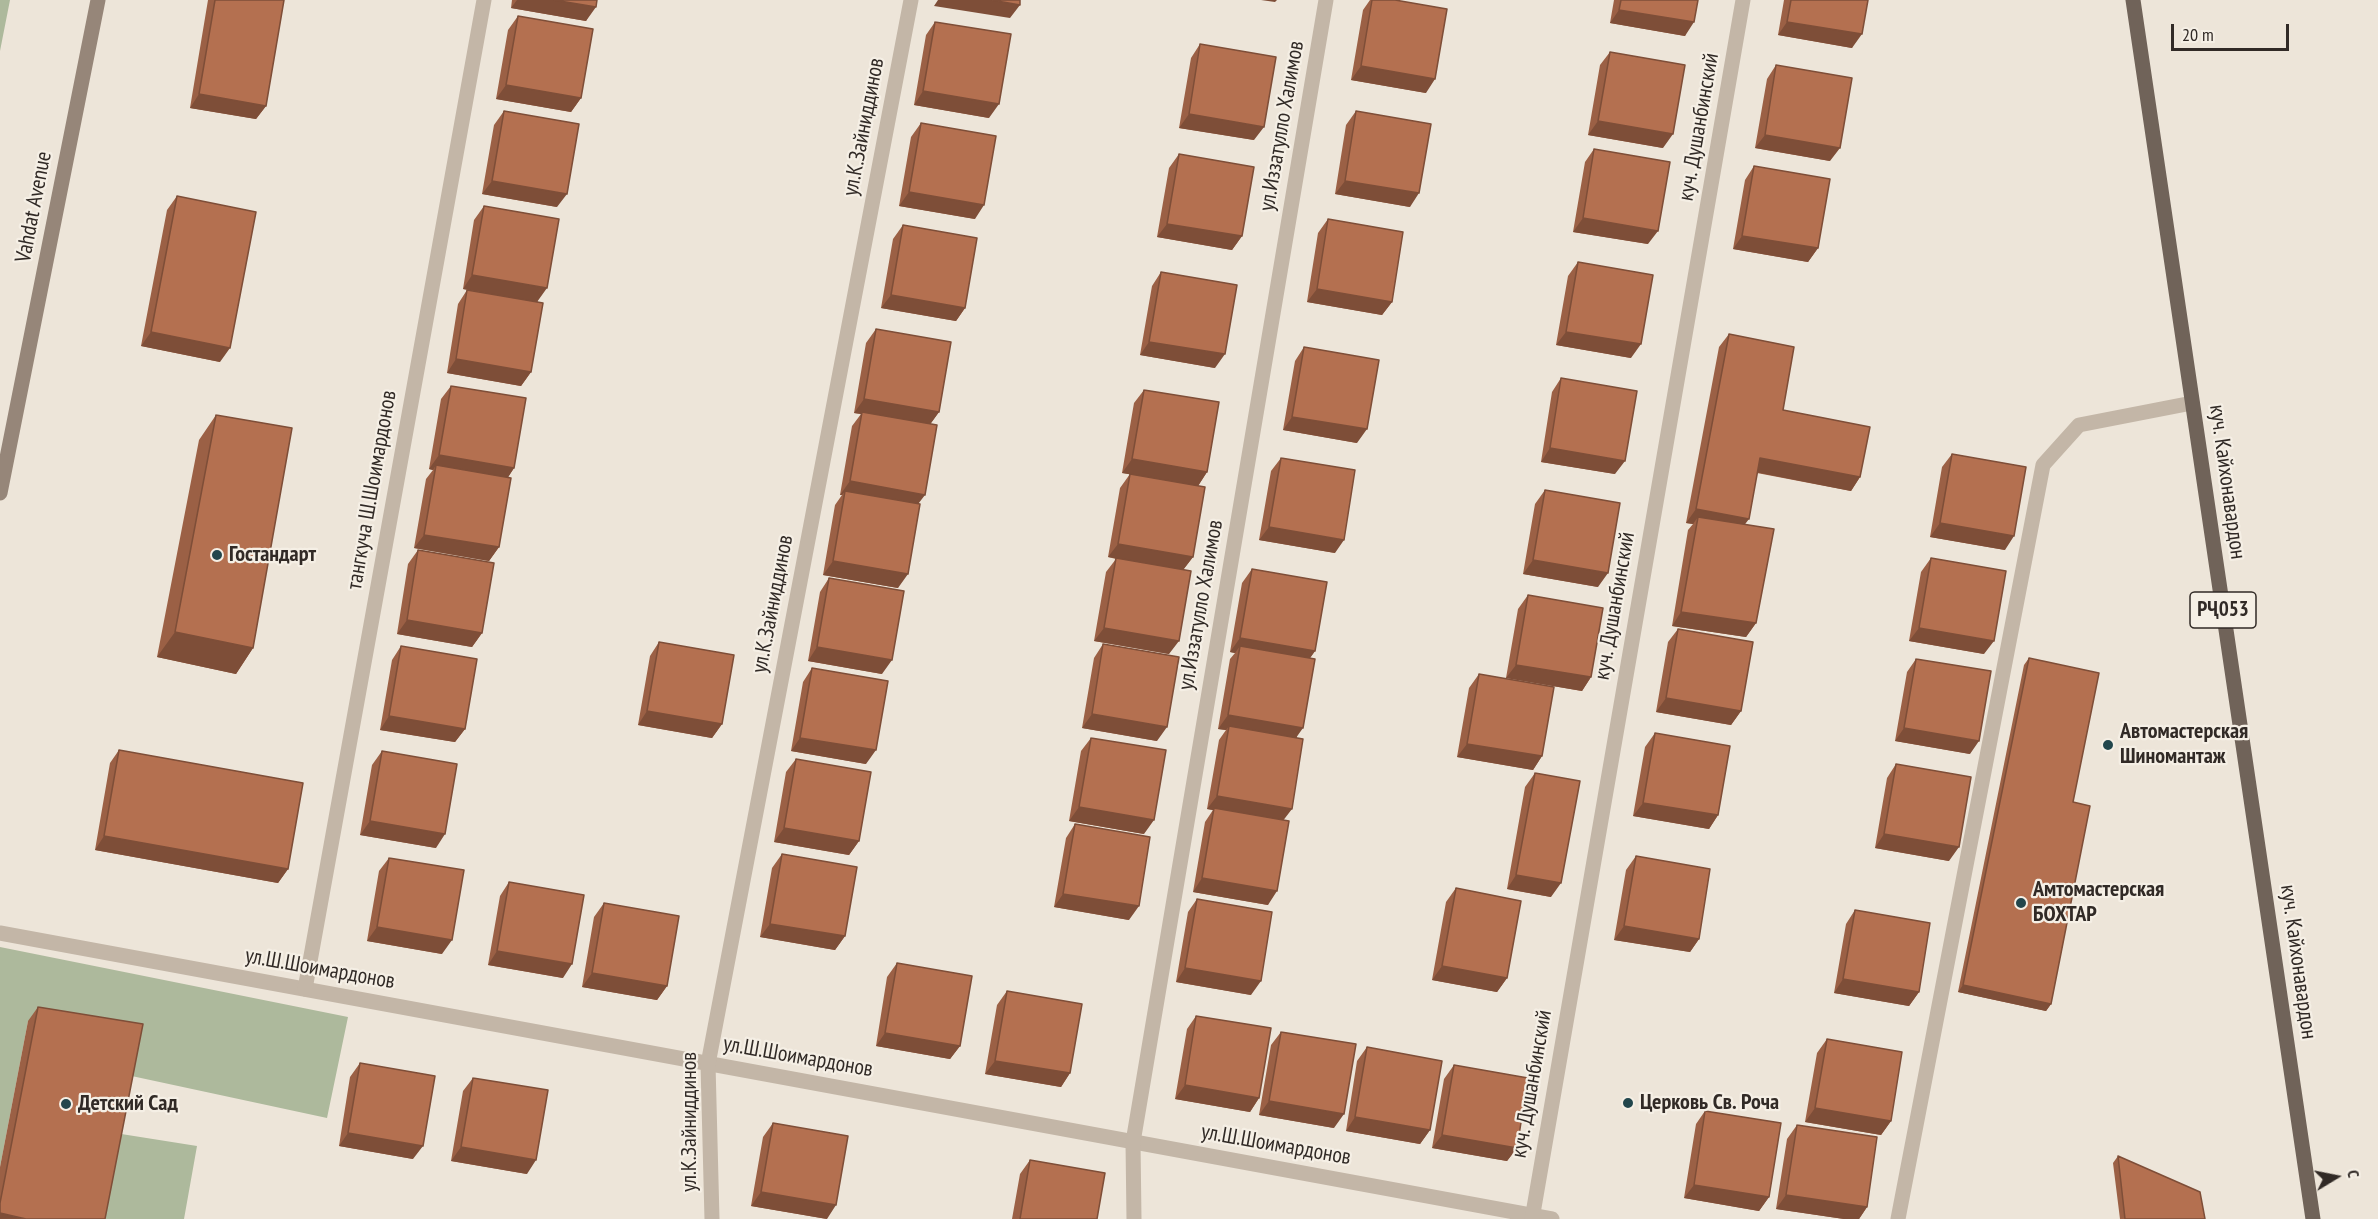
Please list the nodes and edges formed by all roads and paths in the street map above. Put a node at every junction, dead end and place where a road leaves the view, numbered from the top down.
1 (98, 0) edge
2 (484, 0) edge
3 (911, 0) edge
4 (1326, 0) edge
5 (1743, 0) edge
6 (2133, 0) edge
7 (2192, 403) junction
8 (0, 494) edge
9 (0, 933) edge
10 (305, 989) junction
11 (708, 1064) junction
12 (1133, 1142) junction
13 (1532, 1217) edge
14 (712, 1219) edge
15 (1134, 1219) edge
16 (1552, 1219) edge
17 (1898, 1219) edge
18 (2313, 1219) edge

1 - 8 main road, Vahdat Avenue
2 - 10 street, тангкуча Ш.Шоимардонов
3 - 11 street, ул.К.Зайниддинов
4 - 12 street, ул.Иззатулло Халимов
5 - 13 street, куч. Душанбинский
6 - 7 main road, куч. Кайхонавардон / РҶ053
7 - 17 street
7 - 18 main road, куч. Кайхонавардон / РҶ053
9 - 10 street, ул.Ш.Шоимардонов
10 - 11 street, ул.Ш.Шоимардонов
11 - 12 street, ул.Ш.Шоимардонов
11 - 14 street, ул.К.Зайниддинов
12 - 13 street, ул.Ш.Шоимардонов
12 - 15 street, ул.Иззатулло Халимов
13 - 16 street, ул.Ш.Шоимардонов

